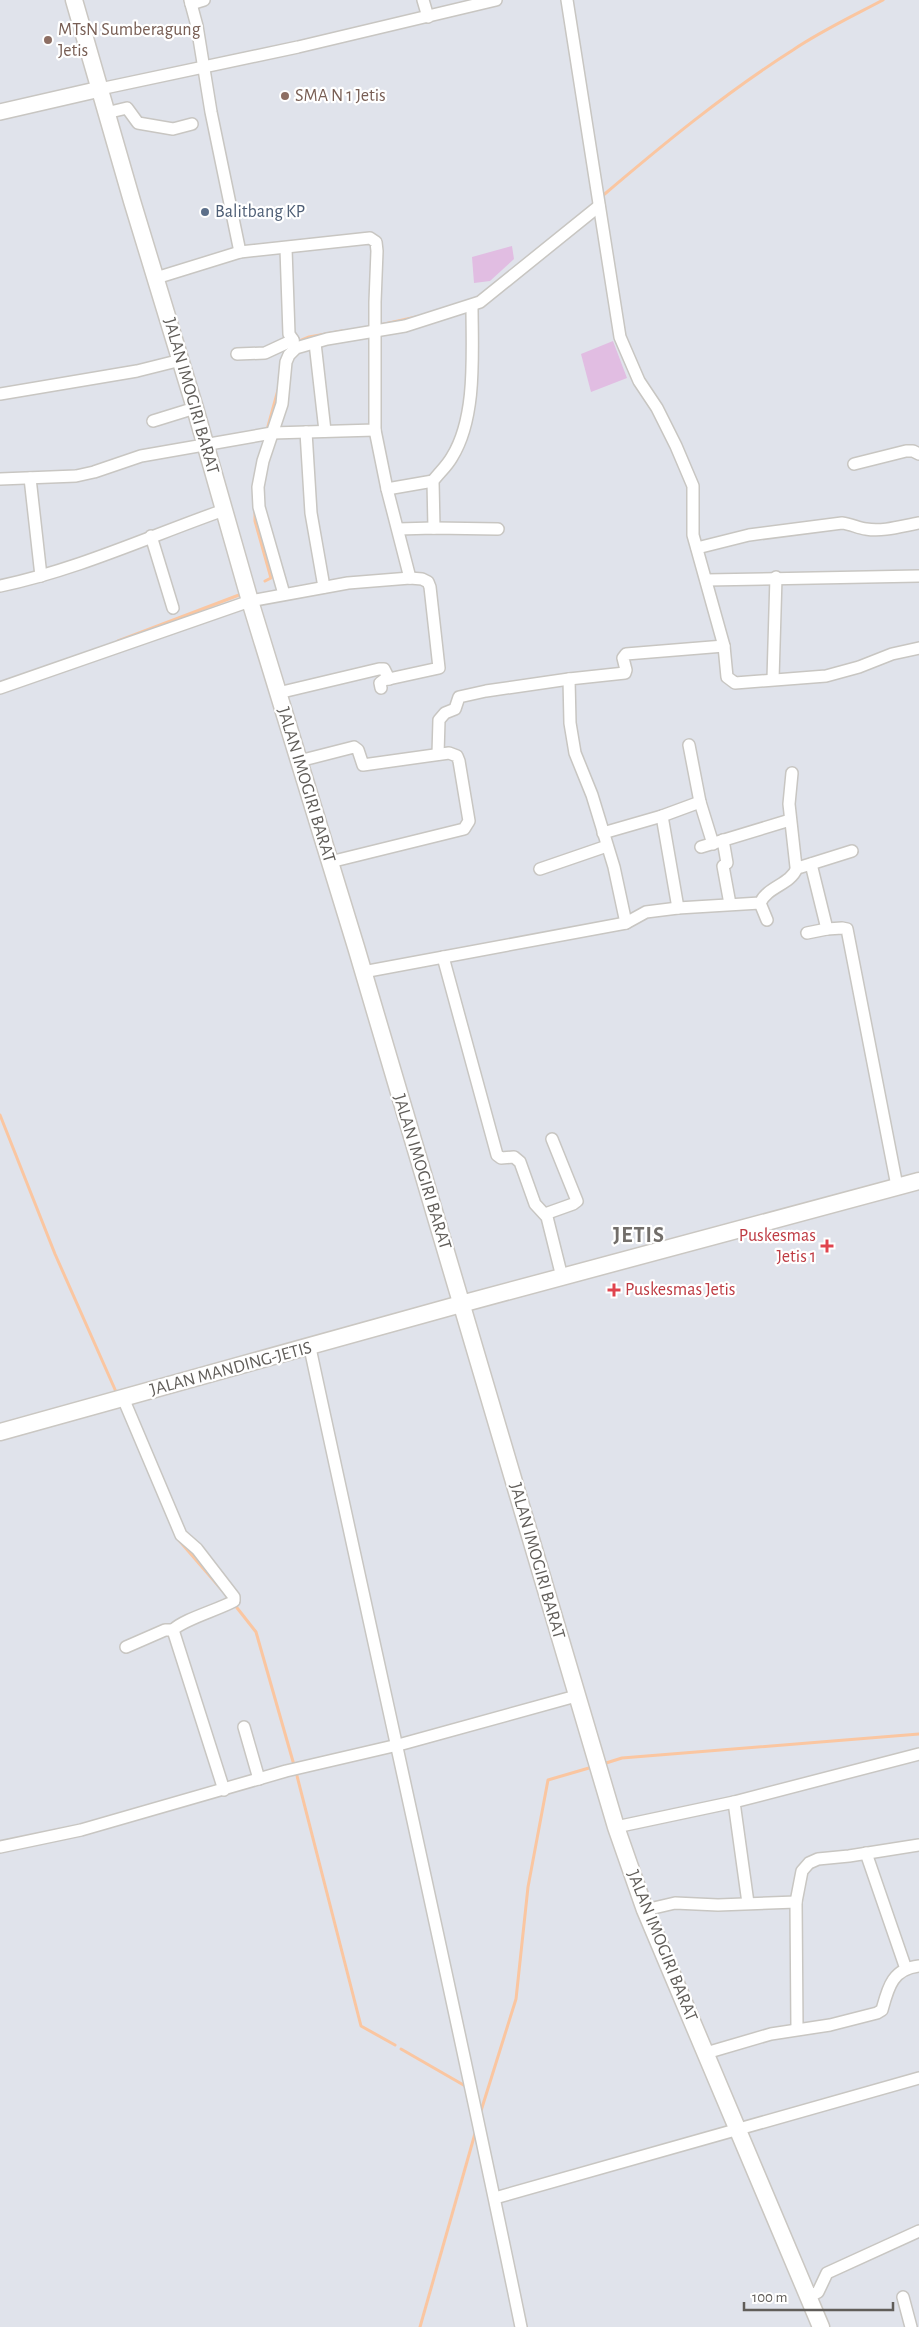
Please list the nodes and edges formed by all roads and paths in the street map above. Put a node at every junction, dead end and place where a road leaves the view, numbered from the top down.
1 (74, 0) edge
2 (204, 0) edge
3 (423, 0) edge
4 (496, 0) edge
5 (567, 0) edge
6 (191, 2) edge
7 (428, 17) junction
8 (204, 66) junction
9 (100, 89) junction
10 (0, 112) edge
11 (106, 113) junction
12 (192, 124) dead end
13 (598, 202) junction
14 (286, 248) junction
15 (240, 252) junction
16 (156, 278) junction
17 (472, 306) junction
18 (376, 331) junction
19 (316, 342) junction
20 (293, 345) junction
21 (237, 354) dead end
22 (181, 360) junction
23 (0, 394) edge
24 (195, 408) junction
25 (152, 421) dead end
26 (376, 430) junction
27 (325, 431) junction
28 (306, 432) junction
29 (267, 433) junction
30 (204, 444) junction
31 (919, 454) edge
32 (854, 464) dead end
33 (1, 476) edge
34 (30, 478) junction
35 (433, 481) junction
36 (387, 489) junction
37 (224, 510) junction
38 (919, 523) edge
39 (434, 528) junction
40 (398, 529) junction
41 (498, 530) dead end
42 (151, 536) junction
43 (697, 548) junction
44 (41, 576) junction
45 (919, 576) edge
46 (776, 577) junction
47 (410, 578) junction
48 (706, 580) junction
49 (0, 583) edge
50 (324, 587) junction
51 (284, 594) junction
52 (250, 601) junction
53 (173, 608) dead end
54 (724, 646) junction
55 (919, 648) edge
56 (389, 679) junction
57 (569, 679) junction
58 (773, 679) junction
59 (0, 688) edge
60 (381, 688) dead end
61 (278, 693) junction
62 (689, 745) dead end
63 (438, 754) junction
64 (299, 761) junction
65 (792, 773) dead end
66 (700, 802) junction
67 (662, 816) junction
68 (790, 820) junction
69 (603, 833) junction
70 (718, 842) junction
71 (607, 846) junction
72 (701, 847) dead end
73 (852, 851) dead end
74 (330, 862) junction
75 (811, 864) junction
76 (797, 868) junction
77 (540, 869) dead end
78 (760, 903) junction
79 (730, 904) junction
80 (678, 908) junction
81 (766, 920) dead end
82 (626, 923) junction
83 (827, 929) junction
84 (807, 933) dead end
85 (443, 957) junction
86 (363, 972) junction
87 (552, 1139) dead end
88 (919, 1180) edge
89 (897, 1186) junction
90 (545, 1214) junction
91 (562, 1277) junction
92 (461, 1304) junction
93 (310, 1348) junction
94 (121, 1399) junction
95 (0, 1432) edge
96 (173, 1630) junction
97 (126, 1647) dead end
98 (576, 1696) junction
99 (244, 1727) dead end
100 (395, 1745) junction
101 (919, 1754) edge
102 (259, 1779) junction
103 (224, 1790) junction
104 (734, 1802) junction
105 (616, 1827) junction
106 (919, 1844) edge
107 (0, 1847) edge
108 (866, 1853) junction
109 (796, 1902) junction
110 (748, 1903) junction
111 (645, 1910) junction
112 (919, 1966) edge
113 (906, 1969) junction
114 (797, 2029) junction
115 (706, 2053) junction
116 (919, 2078) edge
117 (739, 2131) junction
118 (495, 2198) junction
119 (919, 2231) edge
120 (808, 2297) junction
121 (903, 2297) dead end
122 (521, 2327) edge
123 (821, 2327) edge
124 (911, 2327) edge

1 - 9 main road, JALAN IMOGIRI BARAT
2 - 6 street
3 - 7 street
4 - 7 street
5 - 13 street
6 - 8 street
7 - 8 street
8 - 9 street
8 - 15 street
9 - 10 street
9 - 11 main road, JALAN IMOGIRI BARAT
11 - 12 street
11 - 16 main road, JALAN IMOGIRI BARAT
13 - 17 street
13 - 43 street
14 - 15 street
14 - 18 street
14 - 20 street
15 - 16 street
16 - 22 main road, JALAN IMOGIRI BARAT
17 - 18 street
17 - 35 street
18 - 19 street
18 - 26 street
19 - 20 street
19 - 27 street
20 - 21 street
20 - 29 street
22 - 23 street
22 - 24 main road, JALAN IMOGIRI BARAT
24 - 25 street
24 - 30 main road, JALAN IMOGIRI BARAT
26 - 27 street
26 - 36 street
27 - 28 street
28 - 29 street
28 - 50 street
29 - 30 street
29 - 51 street
30 - 34 street
30 - 37 main road, JALAN IMOGIRI BARAT
31 - 32 street
33 - 34 street
34 - 44 street
35 - 36 street
35 - 39 street
36 - 40 street
37 - 42 street
37 - 52 main road, JALAN IMOGIRI BARAT
38 - 43 street
39 - 40 street
39 - 41 street
40 - 47 street
42 - 44 street
42 - 53 street
43 - 48 street
44 - 49 street
45 - 46 street
46 - 48 street
46 - 58 street
47 - 50 street
47 - 56 street
48 - 54 street
50 - 51 street
51 - 52 street
52 - 59 street
52 - 61 main road, JALAN IMOGIRI BARAT
54 - 57 street
54 - 58 street
55 - 58 street
56 - 60 street
56 - 61 street
57 - 63 street
57 - 69 street
61 - 64 main road, JALAN IMOGIRI BARAT
62 - 66 street
63 - 64 street
63 - 74 street
64 - 74 main road, JALAN IMOGIRI BARAT
65 - 68 street
66 - 67 street
66 - 70 street
67 - 69 street
67 - 80 street
68 - 70 street
68 - 76 street
69 - 71 street
70 - 72 street
70 - 79 street
71 - 77 street
71 - 82 street
73 - 75 street
74 - 86 main road, JALAN IMOGIRI BARAT
75 - 76 street
75 - 83 street
76 - 78 street
78 - 79 street
78 - 81 street
79 - 80 street
80 - 82 street
82 - 85 street
83 - 84 street
83 - 89 street
85 - 86 street
85 - 90 street
86 - 92 main road, JALAN IMOGIRI BARAT
87 - 90 street
88 - 89 main road, JALAN MANDING-JETIS
89 - 91 main road, JALAN MANDING-JETIS
90 - 91 street
91 - 92 main road, JALAN MANDING-JETIS
92 - 93 main road, JALAN MANDING-JETIS
92 - 98 main road, JALAN IMOGIRI BARAT
93 - 94 main road, JALAN MANDING-JETIS
93 - 100 street
94 - 95 main road, JALAN MANDING-JETIS
94 - 96 street
96 - 97 street
96 - 103 street
98 - 100 street
98 - 105 main road, JALAN IMOGIRI BARAT
99 - 102 street
100 - 102 street
100 - 118 street
101 - 104 street
102 - 103 street
103 - 107 street
104 - 105 street
104 - 110 street
105 - 111 main road, JALAN IMOGIRI BARAT
106 - 108 street
108 - 109 street
108 - 113 street
109 - 110 street
109 - 114 street
110 - 111 street
111 - 115 main road, JALAN IMOGIRI BARAT
112 - 113 street
113 - 114 street
114 - 115 street
115 - 117 main road, JALAN IMOGIRI BARAT
116 - 117 street
117 - 118 street
117 - 120 main road, JALAN IMOGIRI BARAT
118 - 122 street
119 - 120 street
120 - 123 main road, JALAN IMOGIRI BARAT
121 - 124 street

